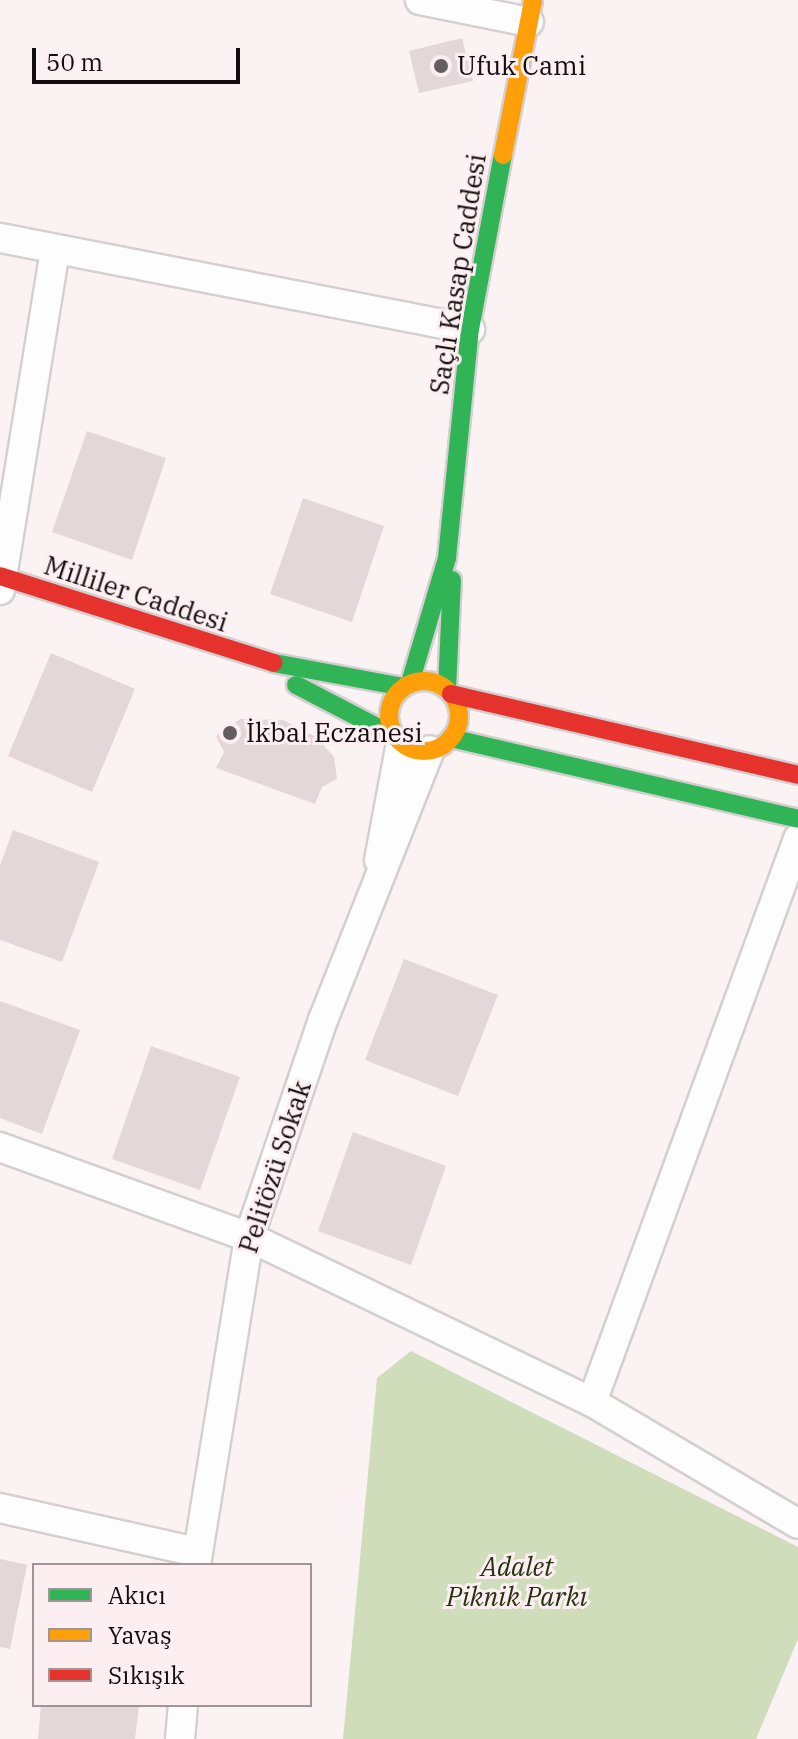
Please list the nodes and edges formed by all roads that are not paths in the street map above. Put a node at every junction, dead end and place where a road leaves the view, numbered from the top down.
1 (420, 0) edge
2 (531, 11) edge
3 (0, 238) edge
4 (55, 250) junction
5 (470, 329) junction
6 (447, 558) junction
7 (1, 581) edge
8 (256, 660) junction
9 (406, 685) junction
10 (449, 692) junction
11 (398, 740) junction
12 (440, 744) junction
13 (798, 775) edge
14 (798, 819) edge
15 (798, 839) edge
16 (379, 873) junction
17 (0, 1147) edge
18 (249, 1237) junction
19 (592, 1402) junction
20 (0, 1508) edge
21 (798, 1524) edge
22 (197, 1558) edge
23 (183, 1707) edge
24 (180, 1739) edge

1 - 2 street
2 - 5 street, Saçlı Kasap Caddesi
3 - 4 street
4 - 5 street
4 - 7 street
5 - 6 street, Saçlı Kasap Caddesi
6 - 9 street, Saçlı Kasap Caddesi
6 - 10 street, Saçlı Kasap Caddesi
7 - 8 street, Milliler Caddesi
8 - 9 street, Milliler Caddesi
8 - 11 street, Milliler Caddesi
9 - 10 street
9 - 11 street
10 - 12 street
10 - 13 street
11 - 12 street
11 - 16 street, Pelitözü Sokak
12 - 14 street
12 - 16 street, Pelitözü Sokak
15 - 19 street
16 - 18 street, Pelitözü Sokak
17 - 18 street
18 - 19 street
18 - 22 street, Pelitözü Sokak
19 - 21 street
20 - 22 street
23 - 24 street

